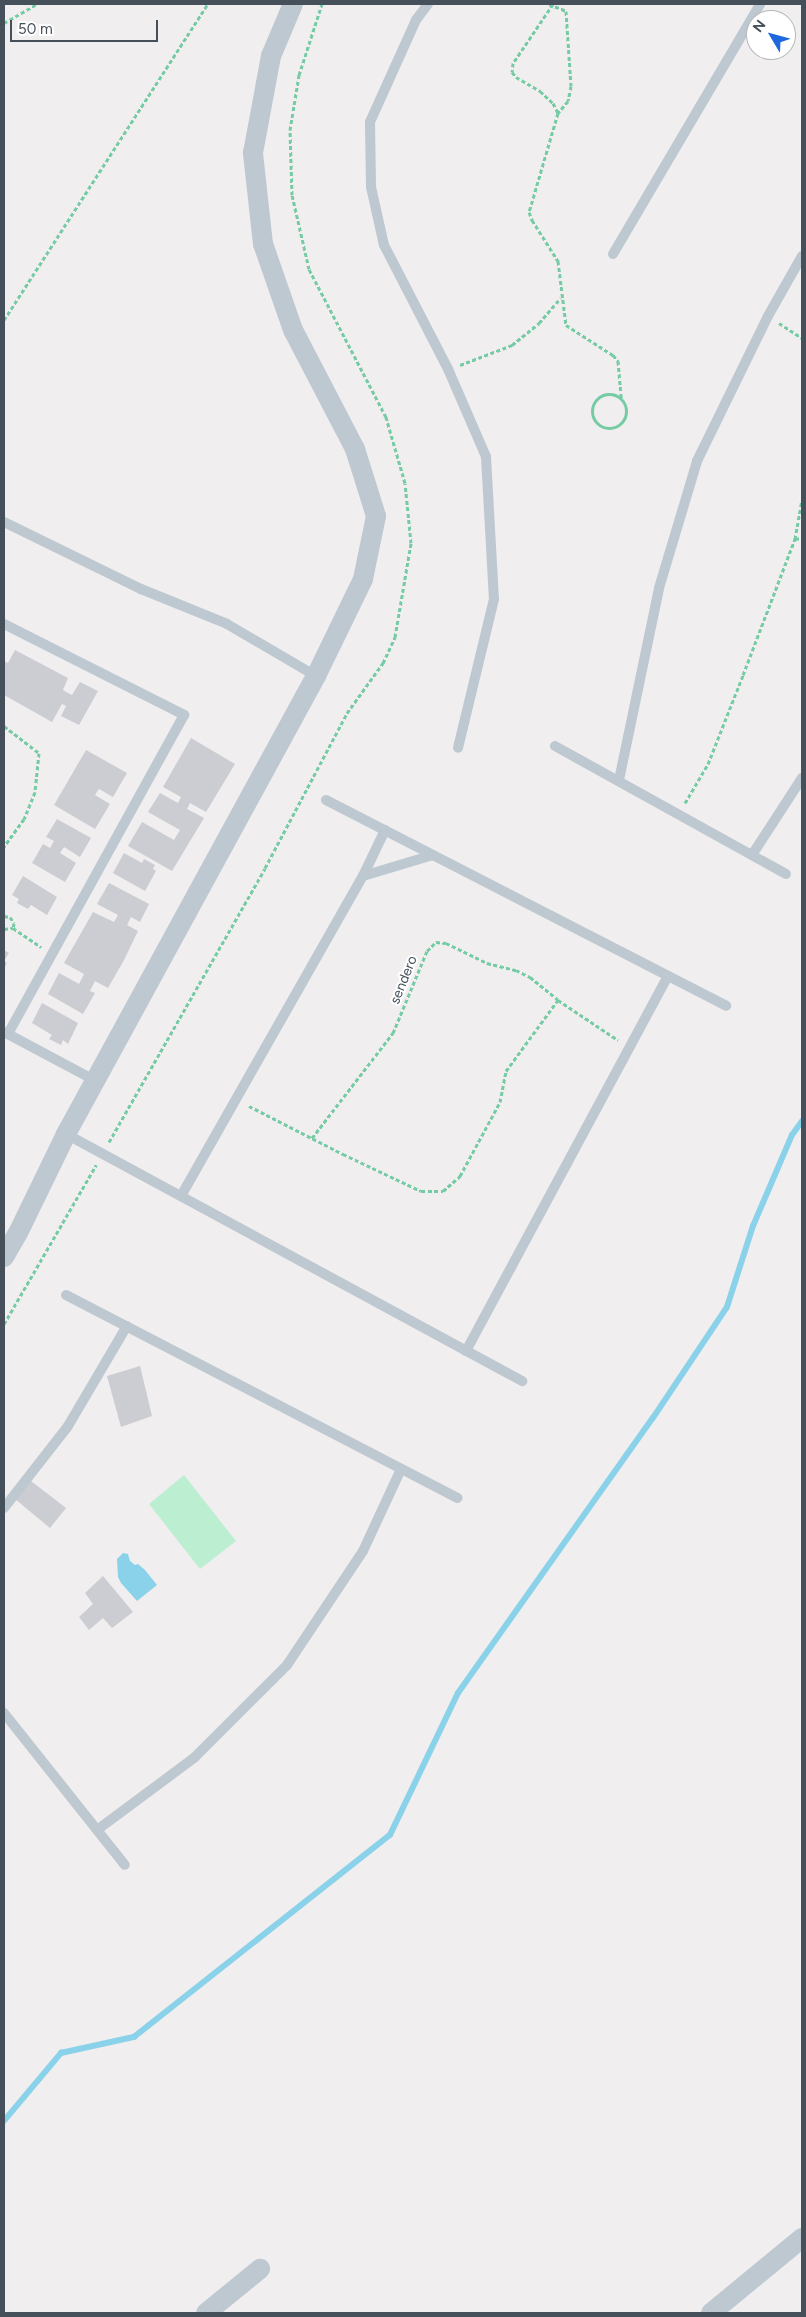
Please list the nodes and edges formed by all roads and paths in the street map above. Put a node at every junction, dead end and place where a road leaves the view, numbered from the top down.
1 (37, 4) edge
2 (208, 4) edge
3 (293, 4) edge
4 (322, 4) edge
5 (428, 4) edge
6 (551, 4) edge
7 (760, 4) edge
8 (4, 23) edge
9 (558, 113) junction
10 (613, 254) dead end
11 (802, 256) edge
12 (561, 298) junction
13 (768, 316) junction
14 (4, 320) edge
15 (802, 338) edge
16 (448, 369) junction
17 (622, 398) junction
18 (802, 501) edge
19 (4, 522) edge
20 (802, 538) edge
21 (795, 539) junction
22 (4, 624) edge
23 (316, 676) junction
24 (4, 726) edge
25 (555, 746) dead end
26 (458, 748) dead end
27 (802, 778) edge
28 (619, 780) junction
29 (326, 800) dead end
30 (678, 814) junction
31 (385, 830) junction
32 (4, 847) edge
33 (434, 855) junction
34 (752, 855) junction
35 (786, 874) dead end
36 (363, 876) junction
37 (4, 916) edge
38 (13, 928) junction
39 (4, 929) edge
40 (52, 954) junction
41 (668, 976) junction
42 (558, 1000) junction
43 (726, 1006) dead end
44 (6, 1033) edge
45 (630, 1048) junction
46 (96, 1081) junction
47 (235, 1098) junction
48 (66, 1134) junction
49 (312, 1138) junction
50 (103, 1154) junction
51 (181, 1196) junction
52 (4, 1257) edge
53 (66, 1295) dead end
54 (4, 1324) edge
55 (127, 1326) junction
56 (466, 1350) junction
57 (522, 1381) dead end
58 (401, 1468) junction
59 (458, 1498) dead end
60 (4, 1508) edge
61 (4, 1713) edge
62 (97, 1830) junction
63 (125, 1865) dead end
64 (802, 2238) edge
65 (260, 2269) dead end
66 (206, 2313) edge
67 (711, 2313) edge

1 - 8 path
2 - 14 path
3 - 23 street
4 - 50 path
5 - 16 lane
6 - 9 path
6 - 9 path
7 - 10 lane
9 - 12 path
11 - 13 lane
12 - 16 path
12 - 17 path
13 - 15 path
13 - 28 lane
16 - 26 lane
17 - 17 path
18 - 21 path
19 - 23 lane
20 - 21 path
21 - 30 path
22 - 40 lane
23 - 46 street
24 - 32 path
25 - 28 lane
27 - 34 lane
28 - 30 lane
29 - 31 lane
30 - 34 lane
31 - 33 lane
31 - 36 lane
33 - 36 lane
33 - 41 lane
34 - 35 lane
36 - 47 lane
37 - 38 path
38 - 39 path
38 - 40 path
40 - 44 lane
41 - 43 lane
41 - 45 lane
42 - 45 path, sendero
42 - 49 path
42 - 49 path, sendero
44 - 46 lane
45 - 56 lane
46 - 48 street
47 - 49 path
47 - 51 lane
48 - 50 lane
48 - 52 street
50 - 51 lane
50 - 54 path
51 - 56 lane
53 - 55 lane
55 - 58 lane
55 - 60 lane
56 - 57 lane
58 - 59 lane
58 - 62 lane
61 - 62 lane
62 - 63 lane
64 - 67 street
65 - 66 street

